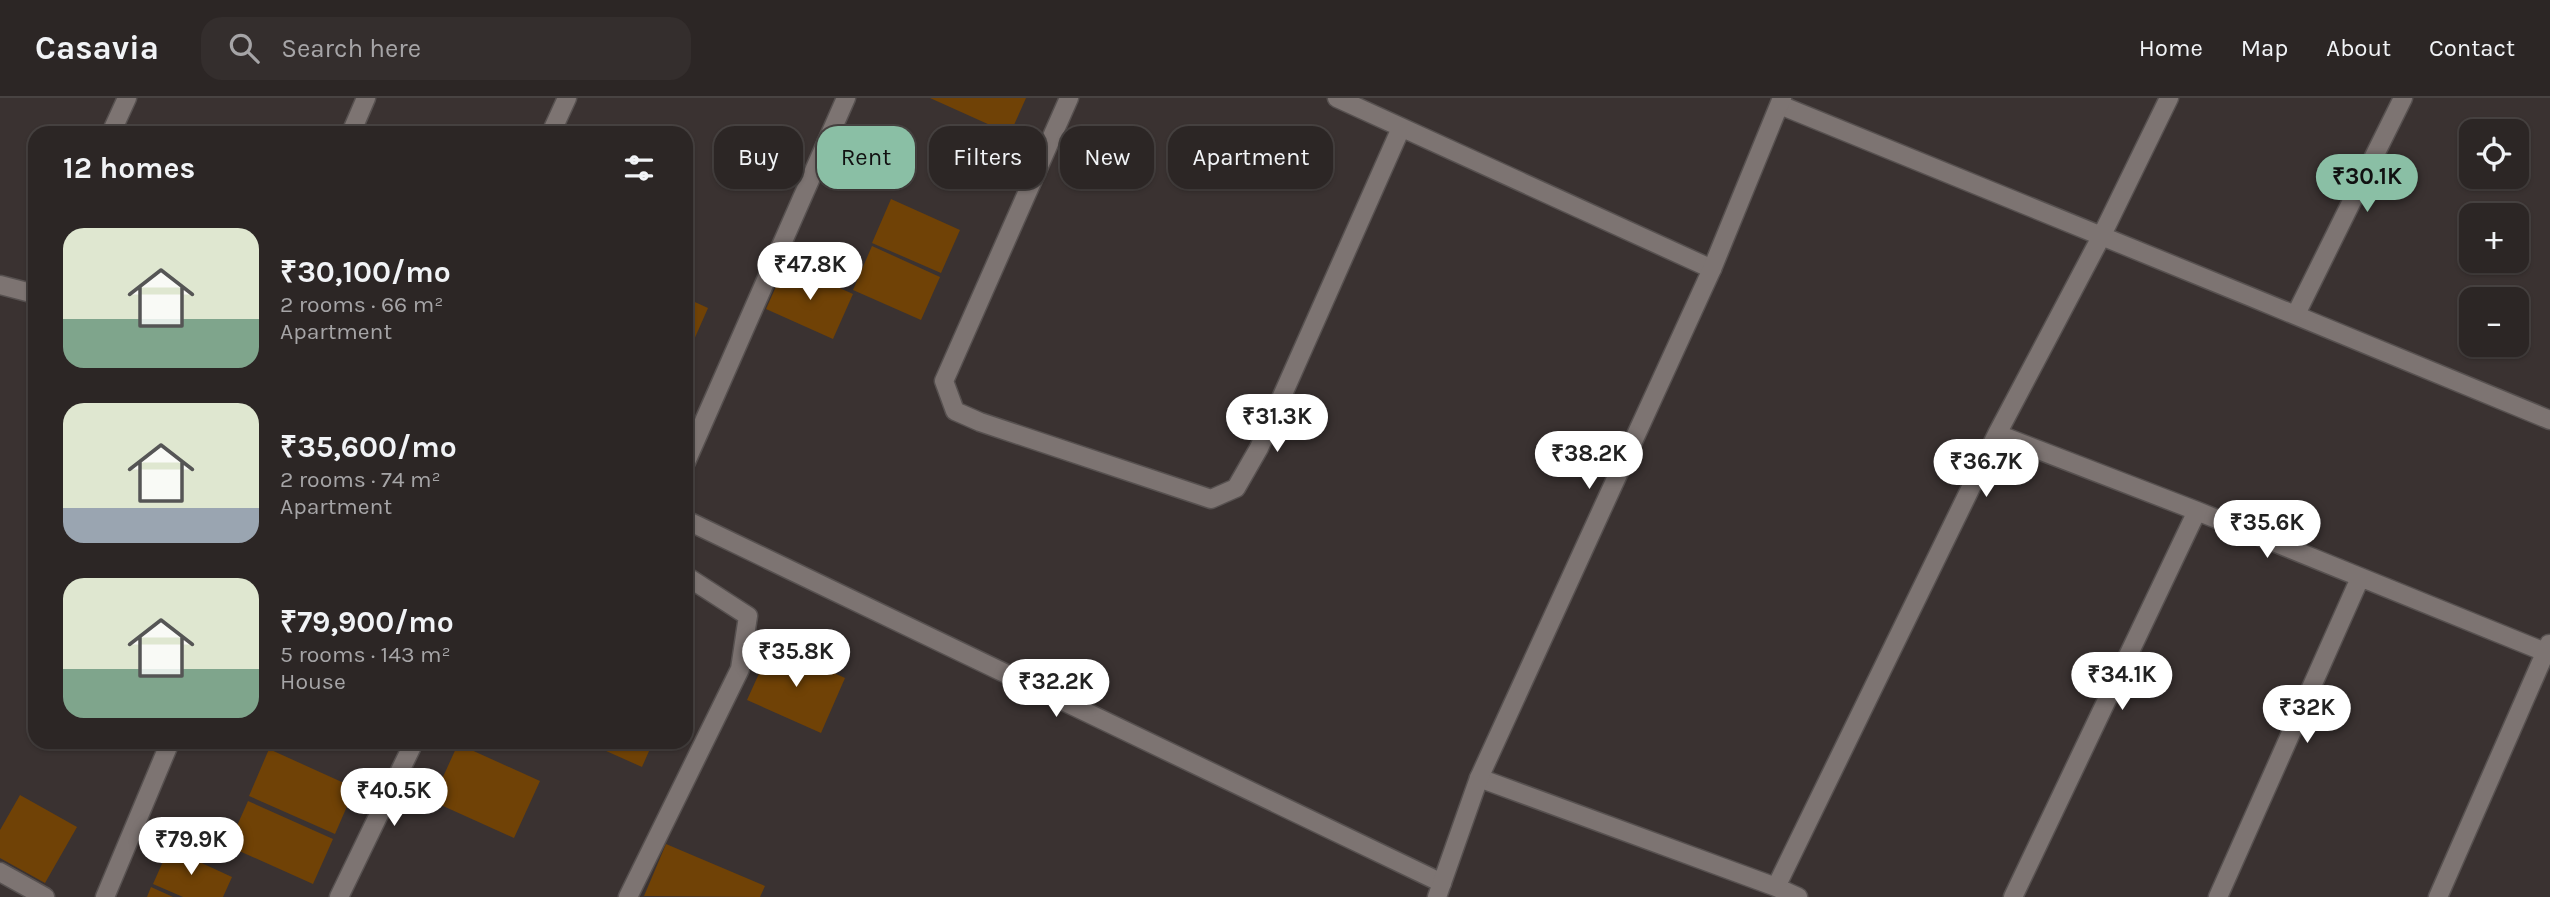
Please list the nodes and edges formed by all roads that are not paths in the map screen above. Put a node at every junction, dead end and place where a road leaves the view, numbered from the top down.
1 (127, 98) edge
2 (366, 98) edge
3 (567, 98) edge
4 (846, 98) edge
5 (1069, 98) edge
6 (1337, 98) edge
7 (2169, 98) edge
8 (2403, 98) edge
9 (1781, 102) edge
10 (114, 126) edge
11 (354, 126) edge
12 (554, 126) edge
13 (1401, 128) junction
14 (2101, 237) junction
15 (1712, 269) junction
16 (0, 285) edge
17 (28, 292) edge
18 (2296, 314) junction
19 (2550, 420) edge
20 (1997, 433) junction
21 (693, 446) edge
22 (2197, 511) junction
23 (693, 523) edge
24 (2360, 578) junction
25 (693, 581) edge
26 (2549, 649) edge
27 (167, 749) edge
28 (411, 749) edge
29 (1479, 778) junction
30 (0, 872) edge
31 (1776, 887) junction
32 (1439, 890) edge
33 (45, 897) edge
34 (106, 897) edge
35 (338, 897) edge
36 (628, 897) edge
37 (1798, 897) edge
38 (2013, 897) edge
39 (2218, 897) edge
40 (2438, 897) edge

1 - 10 street
2 - 11 street
3 - 12 street
4 - 21 street
5 - 13 street
6 - 13 street
7 - 14 street
8 - 18 street
9 - 14 street
9 - 15 street
13 - 15 street
14 - 18 street
14 - 20 street
15 - 29 street
16 - 17 street
18 - 19 street
20 - 22 street
20 - 31 street
22 - 24 street
22 - 38 street
23 - 32 street
24 - 26 street
24 - 39 street
25 - 36 street
26 - 40 street
27 - 34 street
28 - 35 street
29 - 31 street
29 - 32 street
30 - 33 street
31 - 37 street

